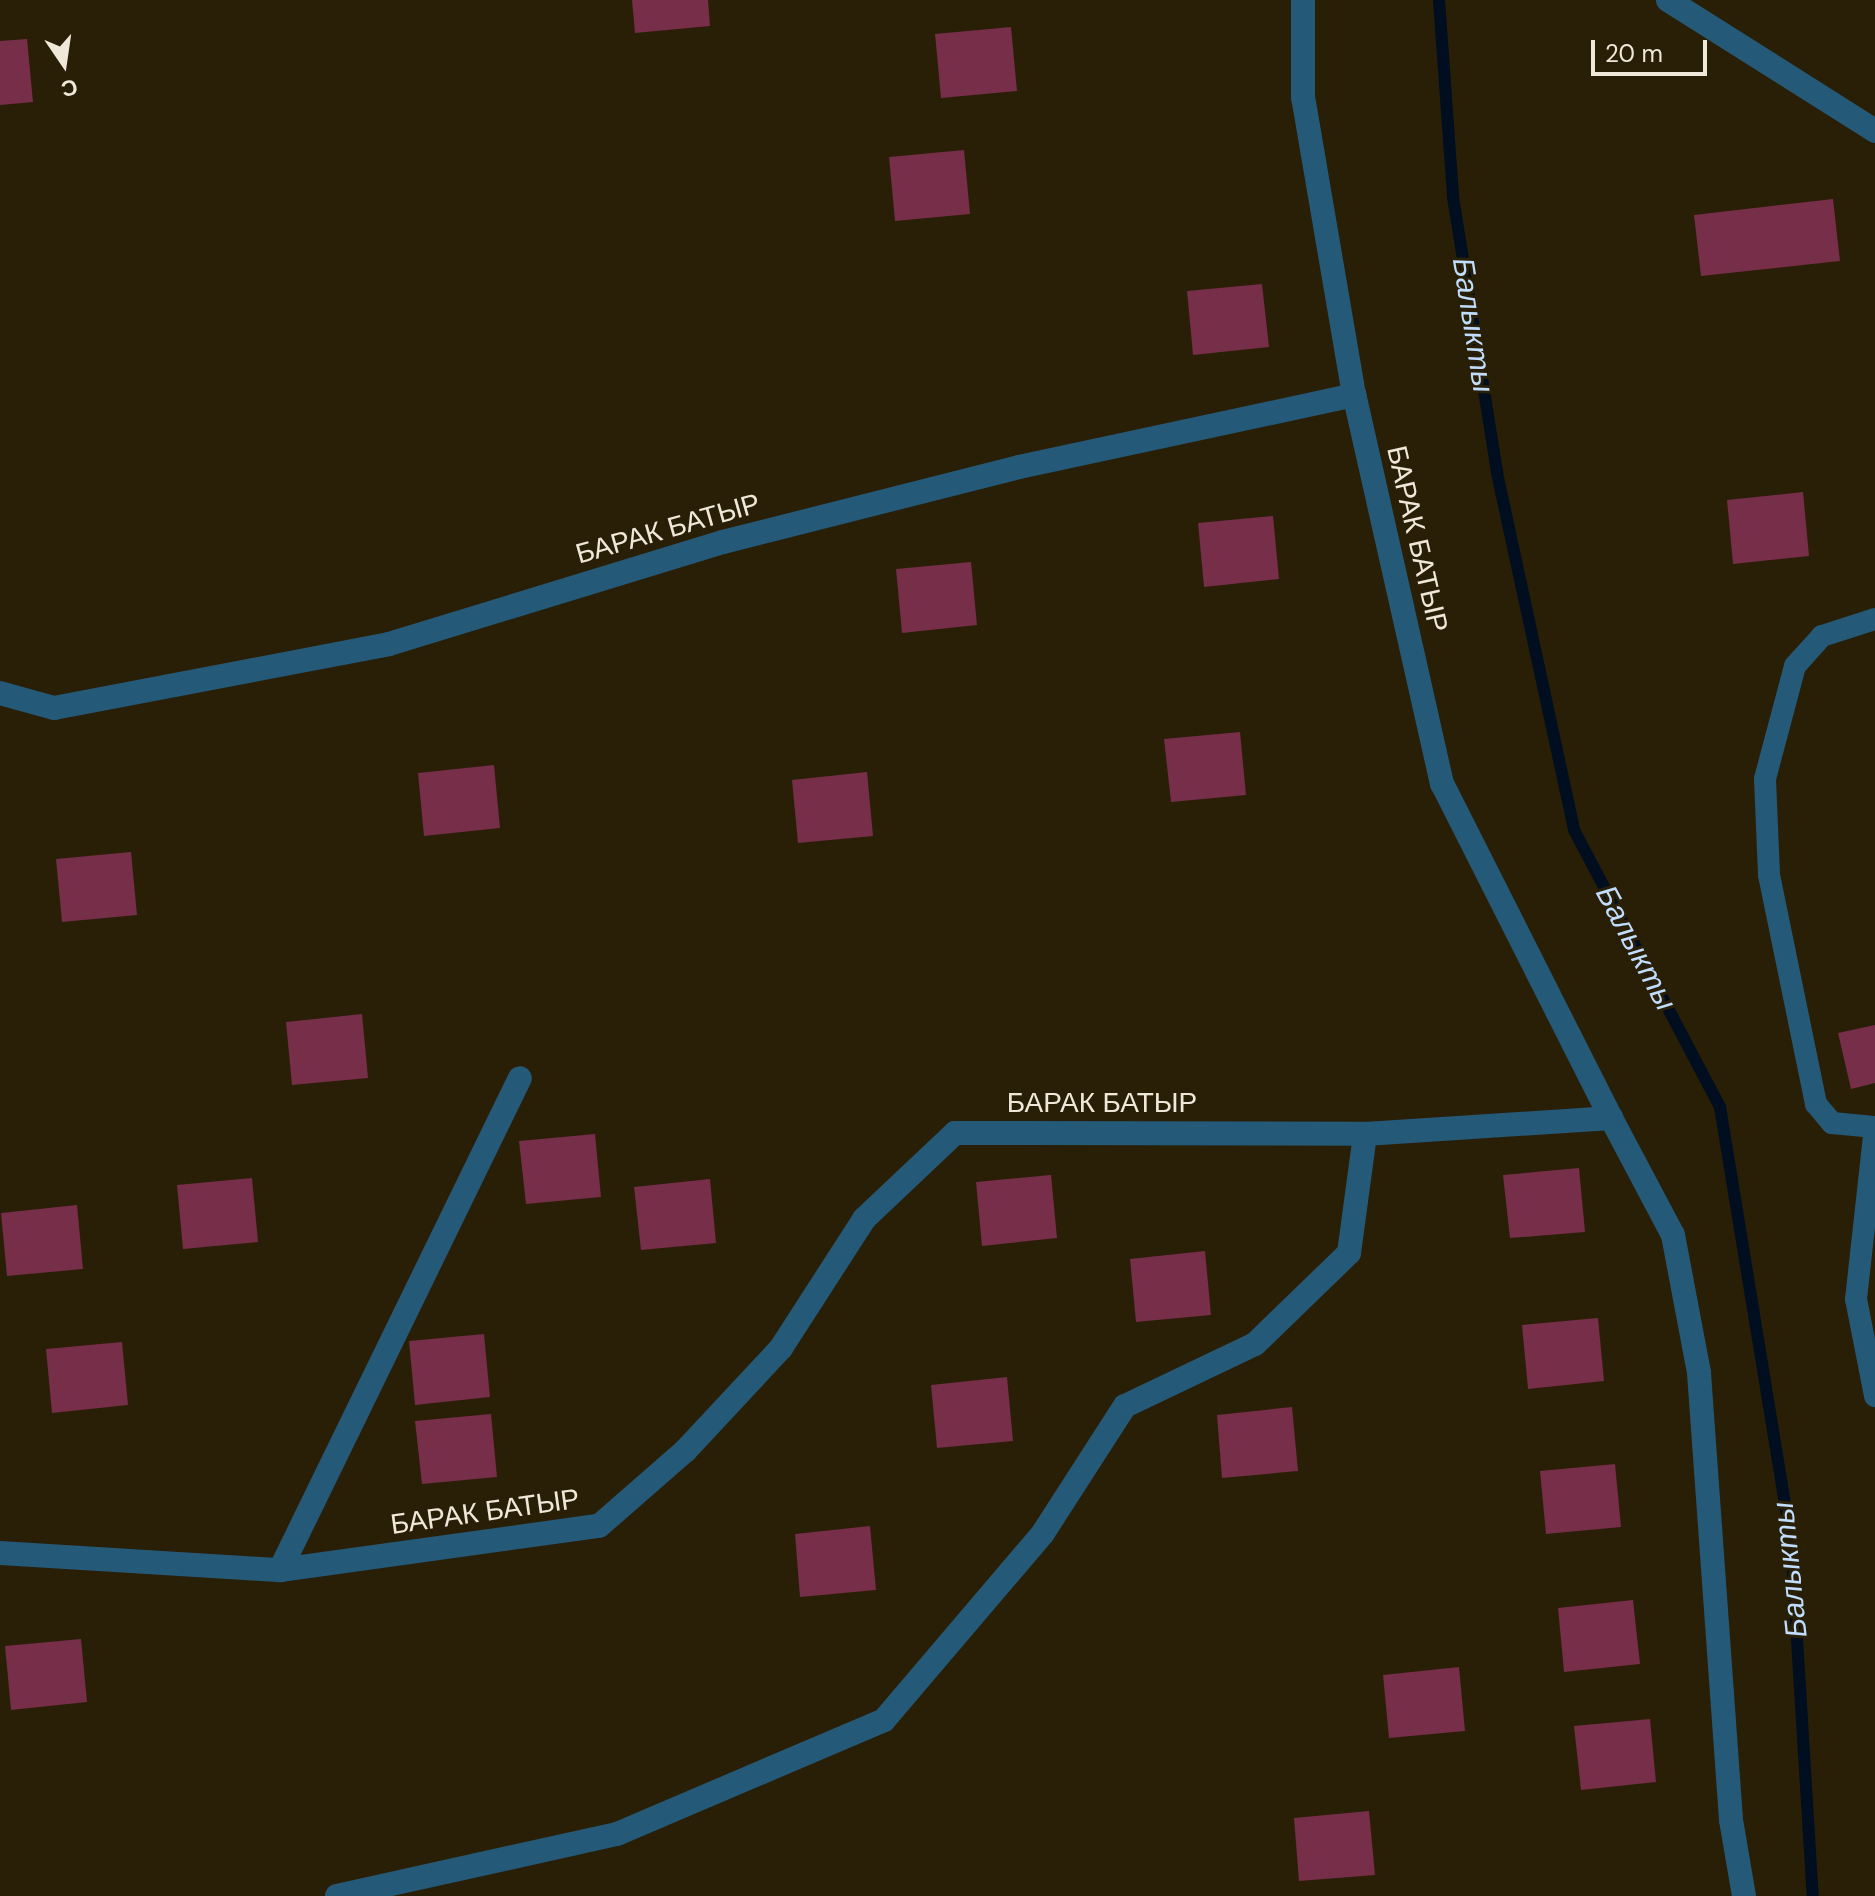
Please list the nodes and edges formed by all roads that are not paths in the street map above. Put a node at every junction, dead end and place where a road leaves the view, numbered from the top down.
1 (1303, 0) edge
2 (1668, 0) edge
3 (1875, 131) edge
4 (1354, 395) junction
5 (1875, 619) edge
6 (0, 693) edge
7 (520, 1078) dead end
8 (1611, 1118) junction
9 (1875, 1127) edge
10 (1365, 1134) junction
11 (1875, 1396) edge
12 (0, 1553) edge
13 (280, 1570) junction
14 (337, 1896) edge
15 (1744, 1896) edge

1 - 4 street, БАРАК БАТЫР
2 - 3 street
4 - 6 street, БАРАК БАТЫР
4 - 8 street, БАРАК БАТЫР
5 - 9 lane
7 - 13 street
8 - 10 street, БАРАК БАТЫР
8 - 15 street
9 - 11 lane
10 - 13 street, БАРАК БАТЫР
10 - 14 street
12 - 13 street, БАРАК БАТЫР

